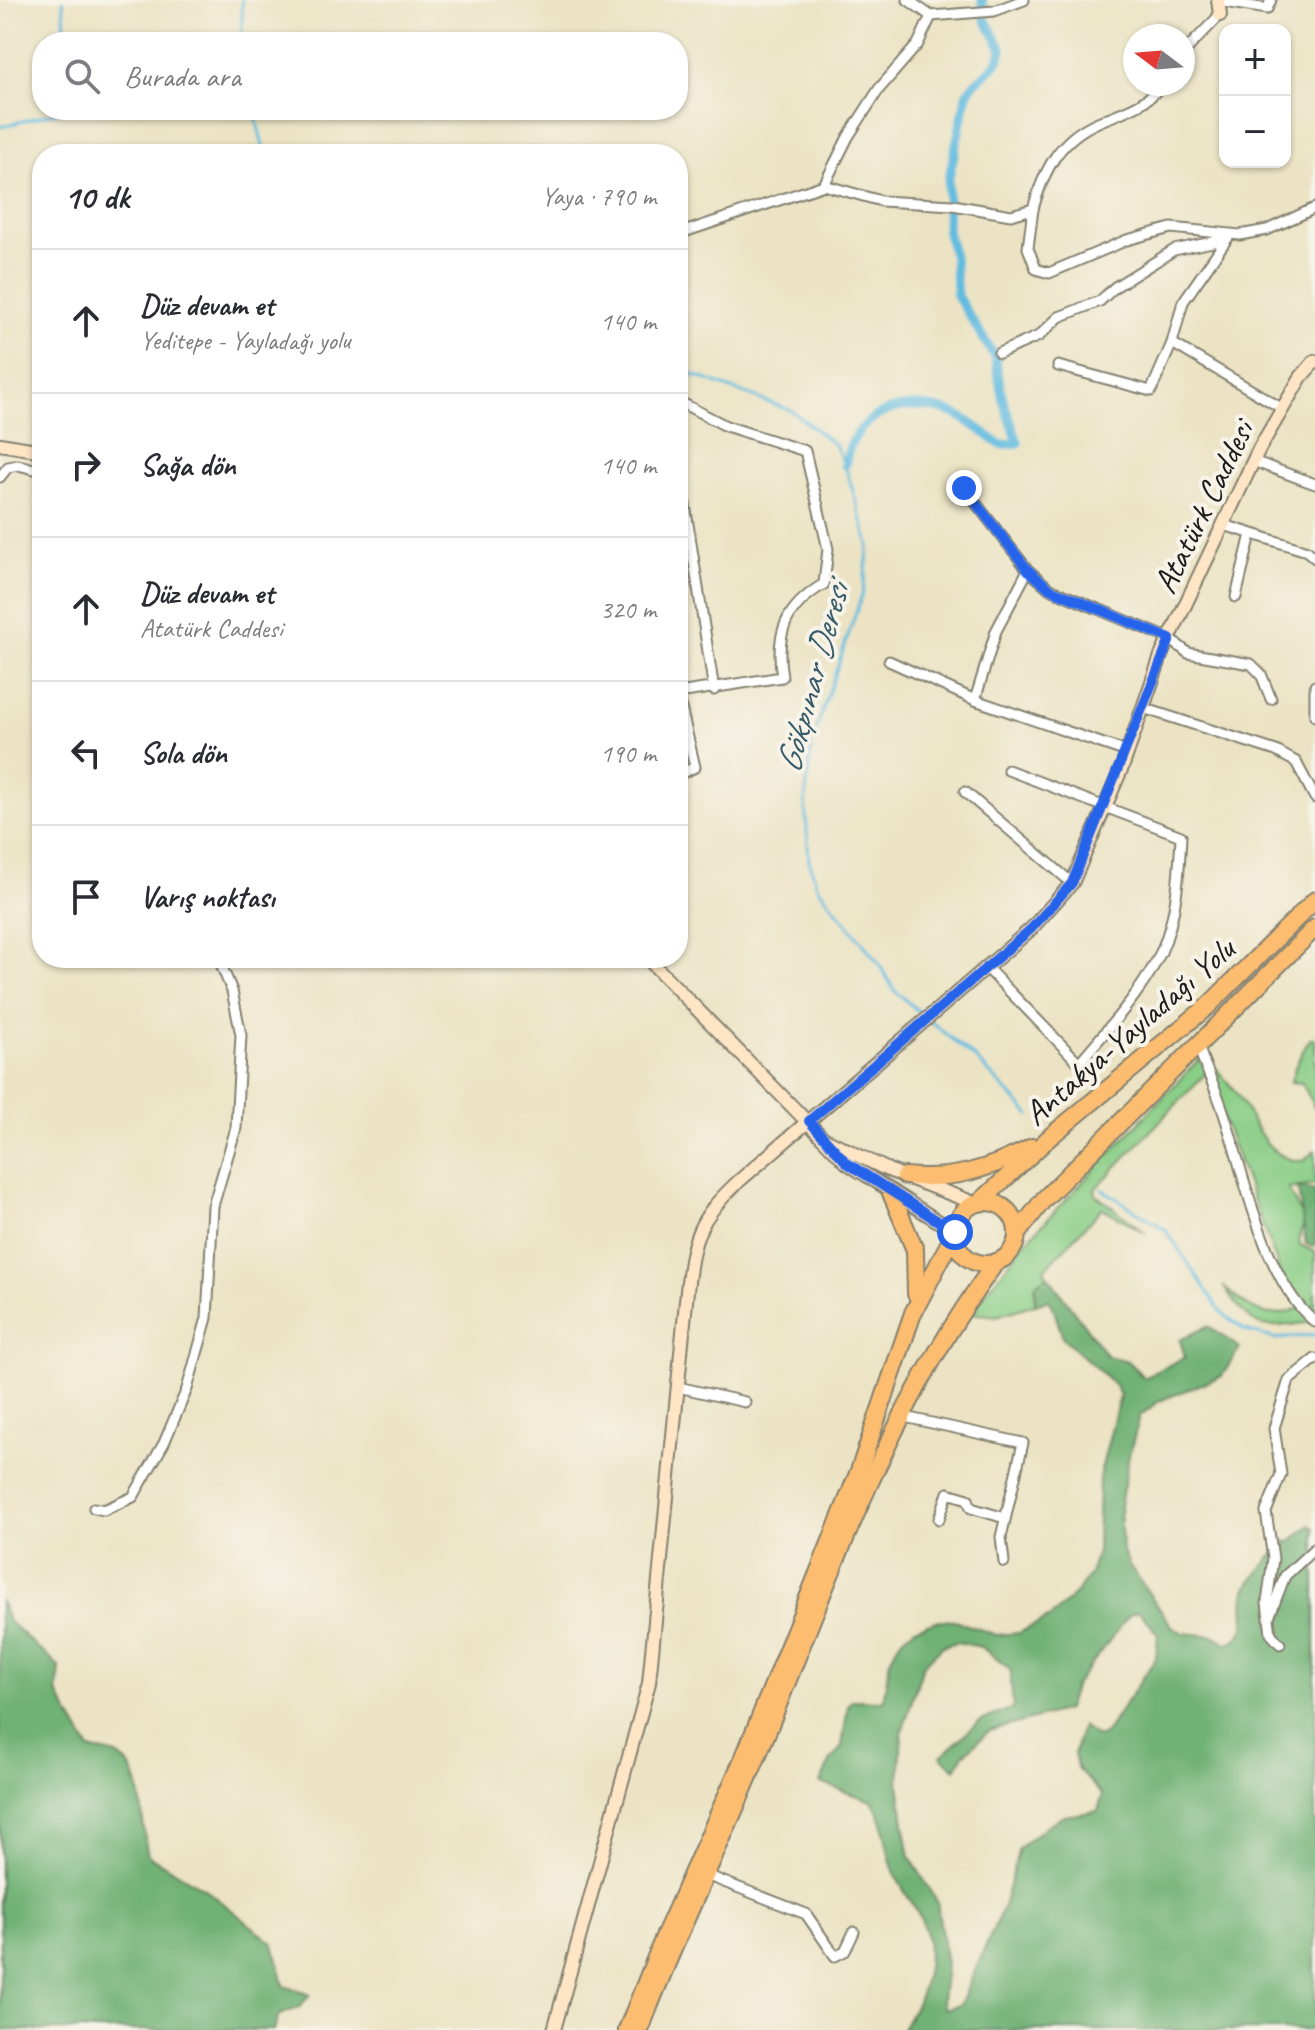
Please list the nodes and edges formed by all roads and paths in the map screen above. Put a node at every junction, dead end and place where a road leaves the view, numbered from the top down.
1 (908, 0) edge
2 (1024, 0) edge
3 (1271, 0) edge
4 (1218, 5) edge
5 (931, 16) junction
6 (1195, 37) edge
7 (1152, 96) edge
8 (824, 185) junction
9 (1315, 208) edge
10 (1033, 209) junction
11 (688, 231) edge
12 (1228, 238) junction
13 (1172, 343) junction
14 (999, 353) dead end
15 (1315, 361) edge
16 (1058, 366) dead end
17 (688, 406) edge
18 (1283, 409) junction
19 (0, 444) edge
20 (32, 449) edge
21 (1253, 461) junction
22 (32, 468) edge
23 (0, 477) edge
24 (1315, 484) edge
25 (964, 488) dead end
26 (688, 524) edge
27 (1224, 525) junction
28 (1251, 534) junction
29 (1315, 558) edge
30 (1028, 570) junction
31 (1236, 597) dead end
32 (1170, 639) junction
33 (889, 661) dead end
34 (1315, 686) edge
35 (714, 690) junction
36 (688, 693) edge
37 (1271, 699) dead end
38 (975, 700) junction
39 (1143, 708) junction
40 (1315, 716) edge
41 (688, 737) edge
42 (1127, 752) junction
43 (688, 770) edge
44 (1008, 770) dead end
45 (965, 792) dead end
46 (1315, 798) edge
47 (1104, 806) junction
48 (1072, 883) junction
49 (1315, 900) edge
50 (1315, 928) edge
51 (222, 968) edge
52 (657, 968) edge
53 (987, 968) junction
54 (1197, 1044) junction
55 (809, 1121) junction
56 (1051, 1136) junction
57 (823, 1138) junction
58 (905, 1176) junction
59 (891, 1193) junction
60 (978, 1204) junction
61 (955, 1232) junction
62 (1017, 1234) junction
63 (996, 1262) junction
64 (913, 1313) junction
65 (1315, 1322) edge
66 (1315, 1359) edge
67 (678, 1387) junction
68 (745, 1402) dead end
69 (900, 1416) junction
70 (94, 1508) dead end
71 (1005, 1518) junction
72 (939, 1519) dead end
73 (1315, 1548) edge
74 (1004, 1562) dead end
75 (1269, 1626) junction
76 (1280, 1644) dead end
77 (706, 1875) junction
78 (854, 1932) dead end
79 (554, 2030) edge
80 (627, 2030) edge
81 (640, 2030) edge

1 - 5 street
2 - 5 street
3 - 4 street
4 - 6 street
5 - 8 street
7 - 10 street
8 - 10 street
8 - 11 street
9 - 12 street
10 - 12 street
12 - 13 street
12 - 14 street
13 - 16 street
13 - 18 street
15 - 18 main road, Atatürk Caddesi
17 - 35 street
18 - 21 main road, Atatürk Caddesi
19 - 20 main road
21 - 24 street
21 - 27 main road, Atatürk Caddesi
22 - 23 street
25 - 30 street
26 - 35 street
27 - 28 street
27 - 32 main road, Atatürk Caddesi
28 - 29 street
28 - 31 street
30 - 32 street
30 - 38 street
32 - 37 street
32 - 39 main road, Atatürk Caddesi
33 - 38 street
34 - 40 street
35 - 36 street
38 - 42 street
39 - 42 main road, Atatürk Caddesi
39 - 46 street
41 - 43 street
42 - 47 main road, Atatürk Caddesi
44 - 47 street
45 - 48 street
47 - 48 main road, Atatürk Caddesi
47 - 53 street
48 - 53 main road, Atatürk Caddesi
49 - 56 highway, Antakya-Yayladağı Yolu
50 - 54 highway, Antakya-Yayladağı Yolu
51 - 70 street
52 - 55 main road
53 - 55 main road, Atatürk Caddesi
54 - 62 highway, Antakya-Yayladağı Yolu
54 - 65 street
55 - 57 main road
55 - 67 main road, Atatürk Caddesi
56 - 58 highway
56 - 60 highway, Antakya-Yayladağı Yolu
57 - 58 main road
57 - 59 main road
58 - 60 main road
59 - 61 main road
59 - 64 highway
60 - 61 highway
60 - 62 highway
61 - 63 highway
61 - 64 highway
62 - 63 highway
63 - 69 highway
64 - 80 highway
66 - 75 street
67 - 68 street
67 - 79 main road, Atatürk Caddesi
69 - 71 street
69 - 77 highway
71 - 72 street
71 - 74 street
73 - 75 street
75 - 76 street
77 - 78 street
77 - 81 highway

